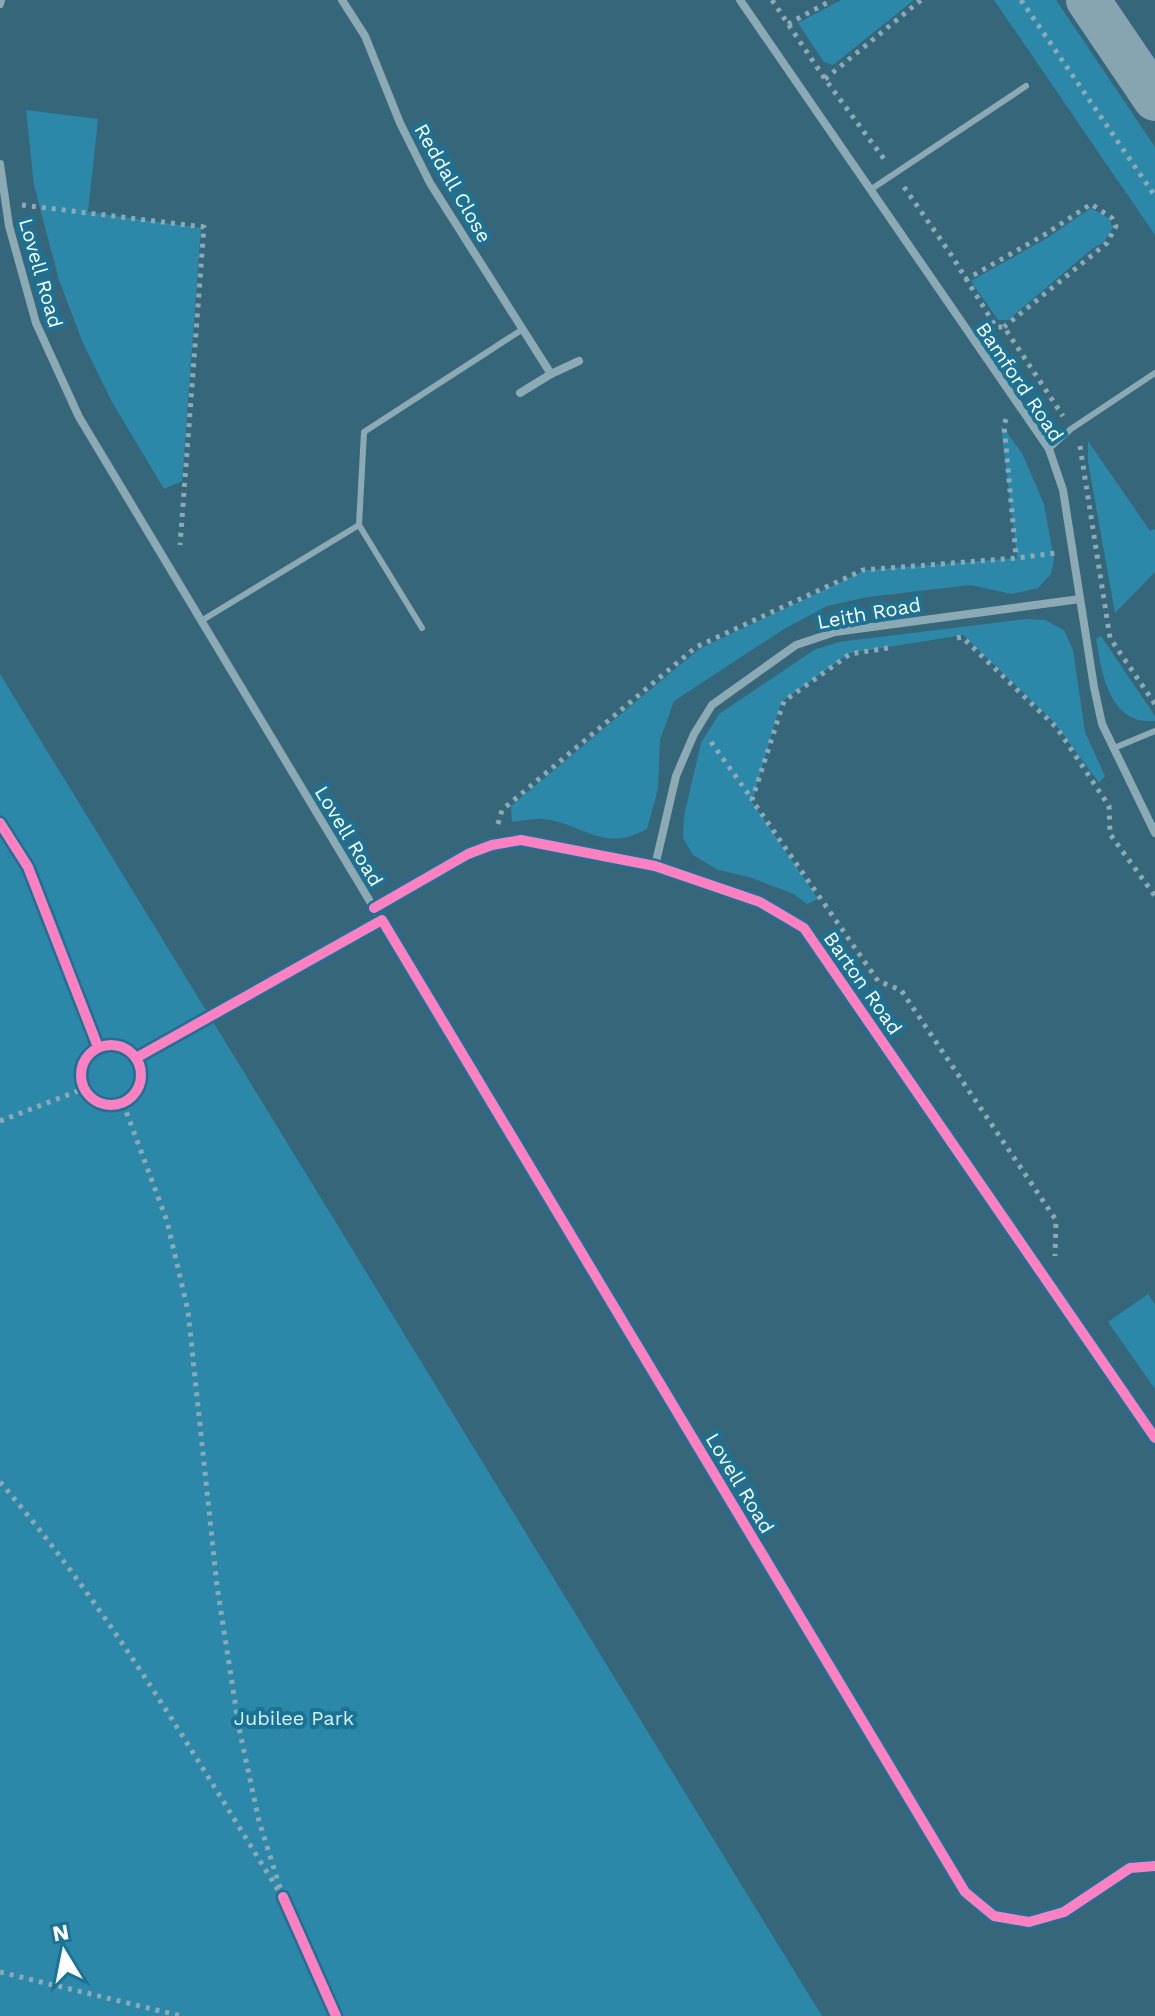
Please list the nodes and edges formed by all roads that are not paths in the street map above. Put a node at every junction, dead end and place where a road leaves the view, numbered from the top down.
1 (342, 0) edge
2 (740, 0) edge
3 (1088, 0) edge
4 (1026, 86) dead end
5 (1155, 99) edge
6 (0, 164) edge
7 (870, 190) junction
8 (523, 329) junction
9 (579, 361) dead end
10 (1155, 373) edge
11 (551, 374) junction
12 (520, 393) dead end
13 (1049, 449) junction
14 (359, 525) junction
15 (1080, 599) junction
16 (201, 621) junction
17 (422, 628) dead end
18 (1155, 731) edge
19 (1114, 748) junction
20 (1155, 833) edge
21 (655, 866) junction
22 (374, 908) junction
23 (382, 920) junction
24 (230, 1007) dead end
25 (1155, 1438) edge
26 (1155, 1866) edge

1 - 8 street, Reddall Close
2 - 7 street, Bamford Road
3 - 5 street
4 - 7 lane
6 - 16 street, Lovell Road
7 - 13 street, Bamford Road
8 - 11 street, Reddall Close
8 - 14 lane
9 - 11 street
10 - 13 lane
11 - 12 street
13 - 15 street, Bamford Road
14 - 16 lane
14 - 17 lane
15 - 19 street, Bamford Road
15 - 21 street, Leith Road
16 - 22 street, Lovell Road
18 - 19 lane
19 - 20 street, Bamford Road
21 - 22 street, Barton Road
21 - 25 street, Barton Road
22 - 23 street, Lovell Road
23 - 24 lane
23 - 26 street, Lovell Road

